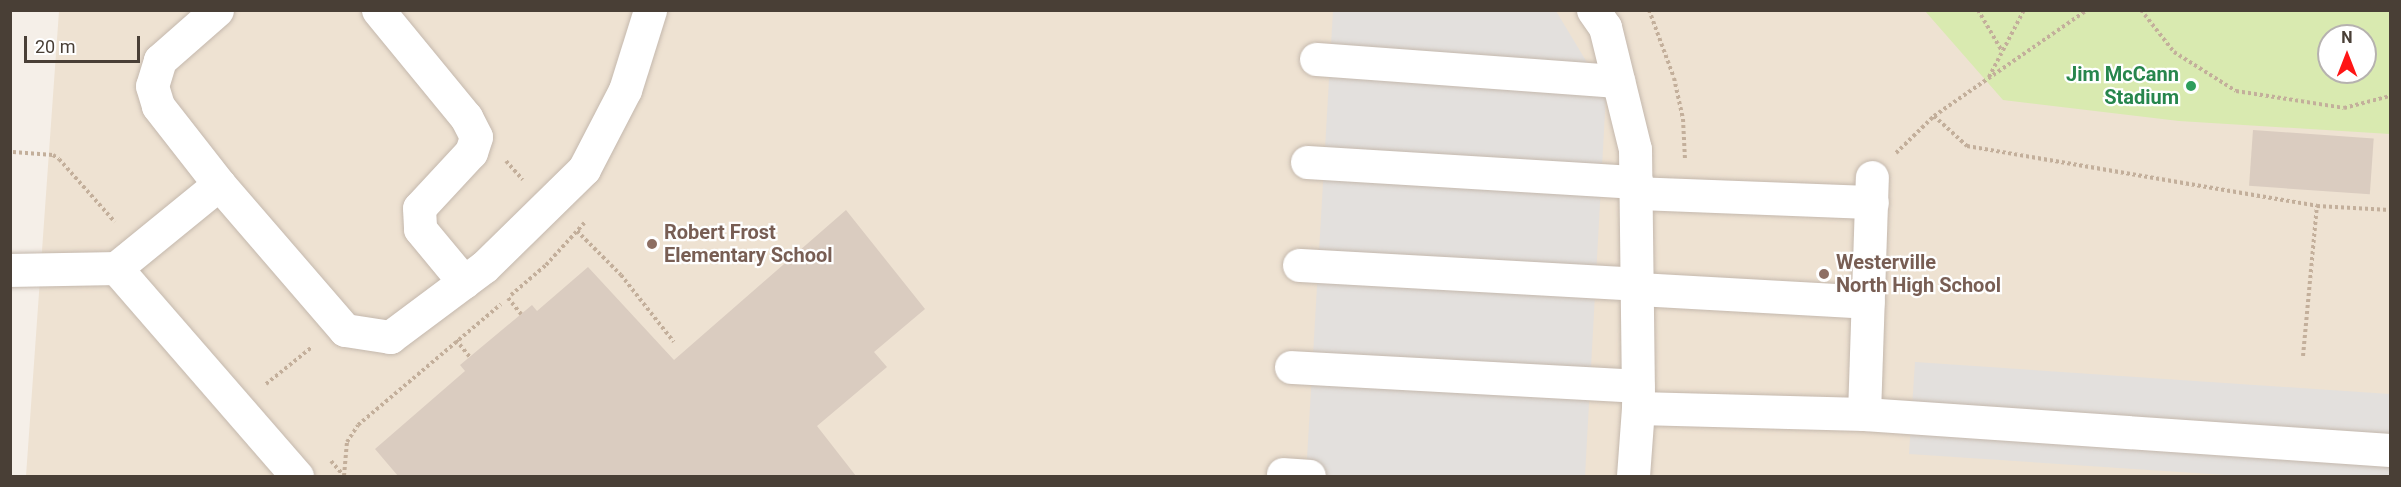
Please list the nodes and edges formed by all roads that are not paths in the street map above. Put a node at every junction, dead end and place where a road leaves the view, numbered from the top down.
1 (217, 10) edge
2 (378, 10) edge
3 (650, 10) edge
4 (1593, 10) edge
5 (1316, 59) dead end
6 (1618, 81) junction
7 (1307, 162) dead end
8 (219, 184) junction
9 (1636, 187) junction
10 (1299, 265) dead end
11 (116, 268) junction
12 (10, 270) edge
13 (464, 282) junction
14 (1637, 287) junction
15 (1868, 302) junction
16 (1291, 367) dead end
17 (1637, 397) junction
18 (1864, 414) junction
19 (2391, 450) edge
20 (297, 477) edge
21 (1633, 477) edge

1 - 8 lane
2 - 13 lane
3 - 13 lane
4 - 6 lane
5 - 6 lane
6 - 9 lane
7 - 9 lane
8 - 11 lane
8 - 13 lane
9 - 14 lane
9 - 15 lane
10 - 14 lane
11 - 12 lane
11 - 20 lane
14 - 15 lane
14 - 17 lane
15 - 18 lane
16 - 17 lane
17 - 18 lane
17 - 21 lane
18 - 19 lane

